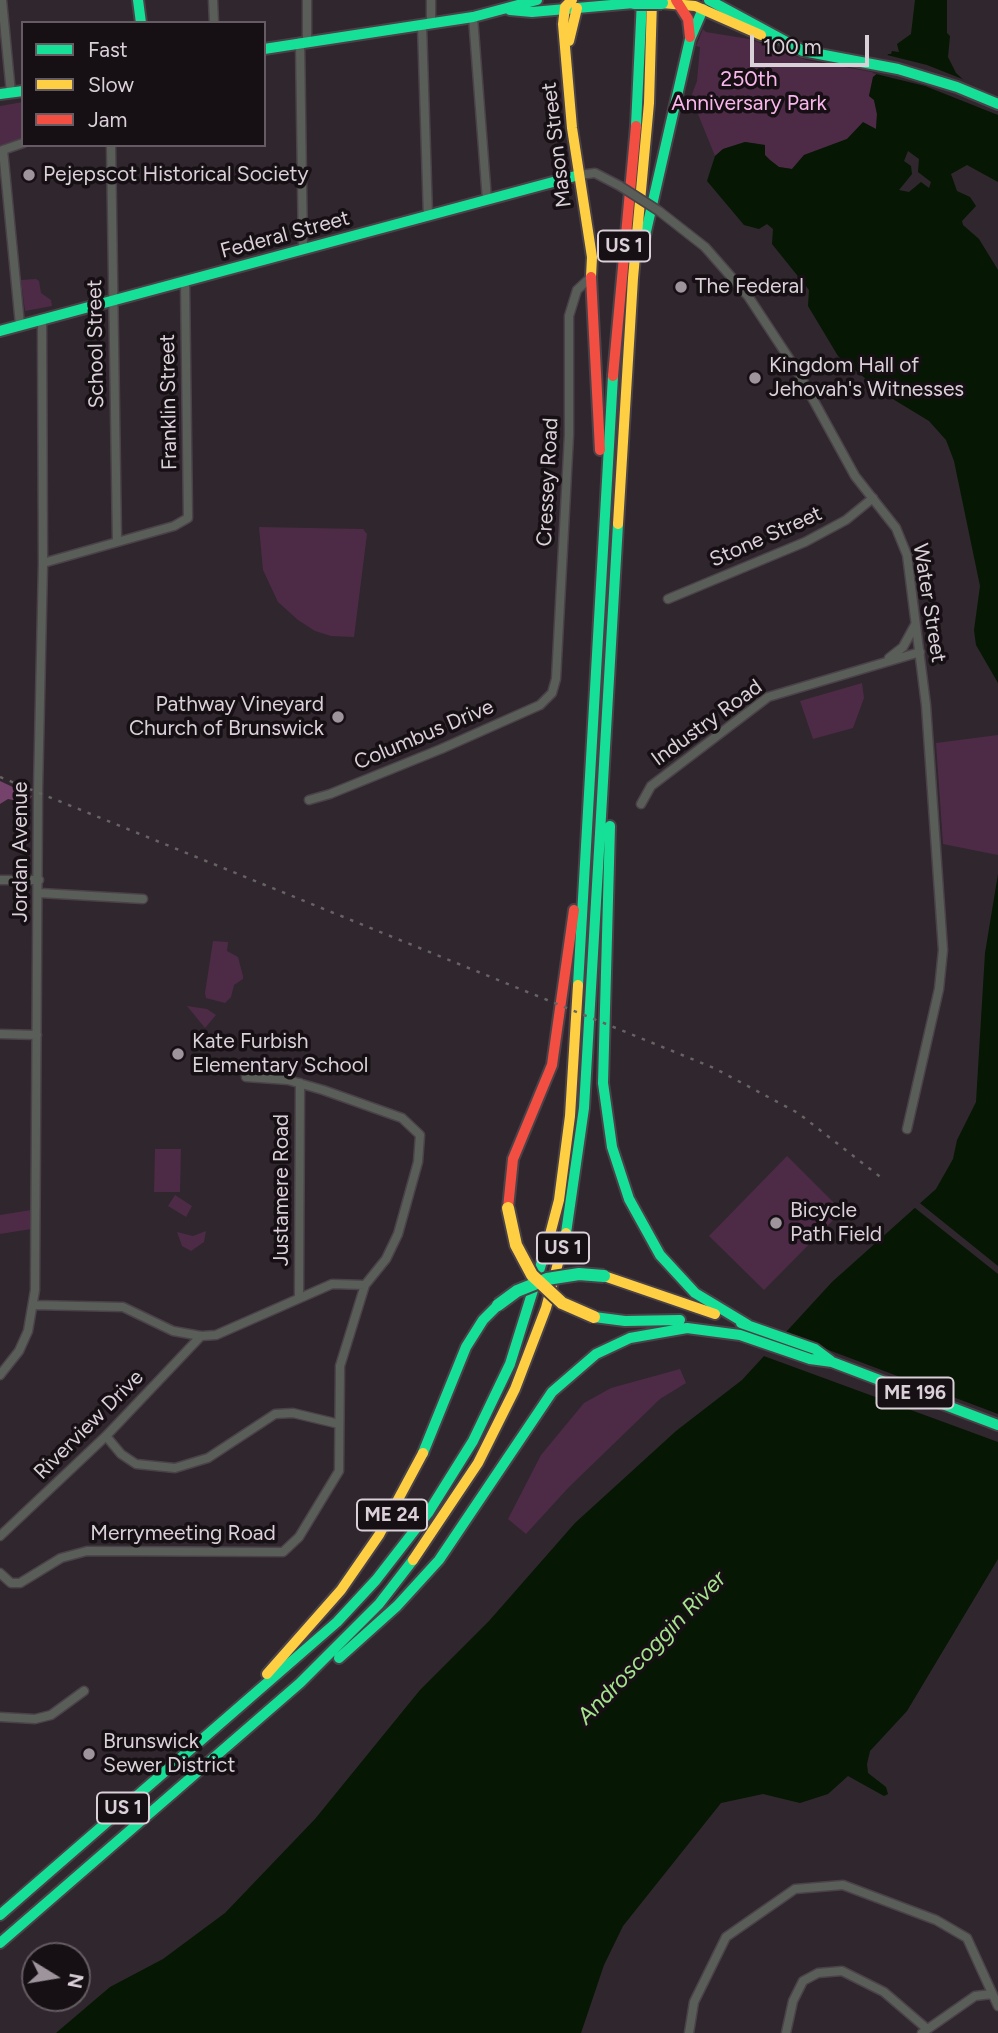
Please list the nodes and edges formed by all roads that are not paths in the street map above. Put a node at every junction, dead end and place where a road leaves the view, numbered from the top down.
1 (2, 0) edge
2 (138, 0) edge
3 (213, 0) edge
4 (307, 0) edge
5 (431, 0) edge
6 (638, 1) edge
7 (666, 2) edge
8 (533, 3) edge
9 (705, 3) edge
10 (571, 5) edge
11 (473, 17) junction
12 (141, 21) edge
13 (214, 21) edge
14 (427, 24) junction
15 (690, 39) junction
16 (304, 41) junction
17 (266, 49) edge
18 (14, 92) edge
19 (998, 104) edge
20 (21, 144) edge
21 (111, 147) edge
22 (1, 151) edge
23 (579, 175) junction
24 (487, 200) junction
25 (428, 216) junction
26 (303, 250) junction
27 (591, 276) junction
28 (185, 281) junction
29 (113, 300) junction
30 (632, 302) junction
31 (42, 319) junction
32 (20, 325) junction
33 (0, 331) edge
34 (606, 492) junction
35 (873, 498) junction
36 (117, 541) junction
37 (43, 564) junction
38 (668, 598) dead end
39 (915, 622) junction
40 (919, 652) junction
41 (885, 661) junction
42 (550, 696) joint
43 (606, 734) junction
44 (309, 800) dead end
45 (641, 804) dead end
46 (585, 869) junction
47 (0, 880) edge
48 (39, 880) junction
49 (40, 893) junction
50 (143, 900) dead end
51 (0, 1034) edge
52 (37, 1035) junction
53 (246, 1077) dead end
54 (300, 1083) junction
55 (907, 1129) dead end
56 (365, 1285) junction
57 (299, 1296) junction
58 (34, 1305) junction
59 (744, 1330) junction
60 (201, 1336) junction
61 (0, 1375) edge
62 (339, 1424) junction
63 (998, 1425) edge
64 (106, 1436) junction
65 (0, 1536) edge
66 (0, 1573) edge
67 (300, 1683) junction
68 (84, 1691) dead end
69 (247, 1702) junction
70 (0, 1717) edge
71 (0, 1915) edge
72 (0, 1943) edge
73 (992, 1994) junction
74 (998, 2006) edge
75 (924, 2031) edge
76 (690, 2033) edge
77 (786, 2033) edge

1 - 18 street
2 - 12 main road
3 - 13 street
4 - 16 street
5 - 14 street
6 - 7 main road, bridge
6 - 10 main road
6 - 34 main road, US 1
7 - 9 main road
7 - 15 main road
7 - 30 main road, US 1
8 - 10 main road
8 - 11 main road
9 - 15 main road
9 - 19 main road
10 - 23 main road, Mason Street
11 - 14 main road
11 - 24 street
14 - 16 main road
14 - 25 street
15 - 30 main road
16 - 17 main road
16 - 26 street
20 - 22 street
21 - 29 street, School Street
22 - 32 street
23 - 24 main road, Federal Street
23 - 27 main road, Mason Street
23 - 35 street, Water Street, bridge
24 - 25 main road, Federal Street
25 - 26 main road, Federal Street
26 - 28 main road, Federal Street
27 - 34 main road, Mason Street
27 - 42 street, Cressey Road
28 - 29 main road, Federal Street
28 - 36 street, Franklin Street
29 - 31 main road, Federal Street
29 - 36 street, School Street
30 - 43 main road, US 1
31 - 32 main road, Federal Street
31 - 37 street, Jordan Avenue
32 - 33 main road, Federal Street
34 - 46 main road, US 1
35 - 38 street, Stone Street
35 - 39 street, Water Street
36 - 37 street
37 - 48 street, Jordan Avenue
39 - 40 street, Water Street
39 - 41 street, Industry Road
40 - 41 street, Industry Road
40 - 55 street, Water Street
41 - 45 street, Industry Road
42 - 44 street, Columbus Drive
43 - 59 main road
43 - 67 main road, US 1
46 - 59 main road, bridge
46 - 69 main road, US 1
47 - 48 street
48 - 49 street, Jordan Avenue
49 - 50 street
49 - 52 street, Jordan Avenue
51 - 52 street
52 - 58 street, Jordan Avenue
53 - 54 street, Merrymeeting Road
54 - 56 street, Merrymeeting Road
54 - 57 street, Justamere Road
56 - 57 street
56 - 62 street, Merrymeeting Road
57 - 60 street
58 - 60 street
58 - 61 street, Jordan Avenue
59 - 63 main road, ME 196
59 - 67 main road, ME 24
59 - 69 main road, ME 24, bridge
60 - 64 street, Riverview Drive
62 - 64 street
62 - 66 street, Merrymeeting Road
64 - 65 street, Riverview Drive
67 - 72 main road, US 1
68 - 70 street
69 - 71 main road, US 1
73 - 74 street
73 - 75 street
73 - 76 street
75 - 77 street

